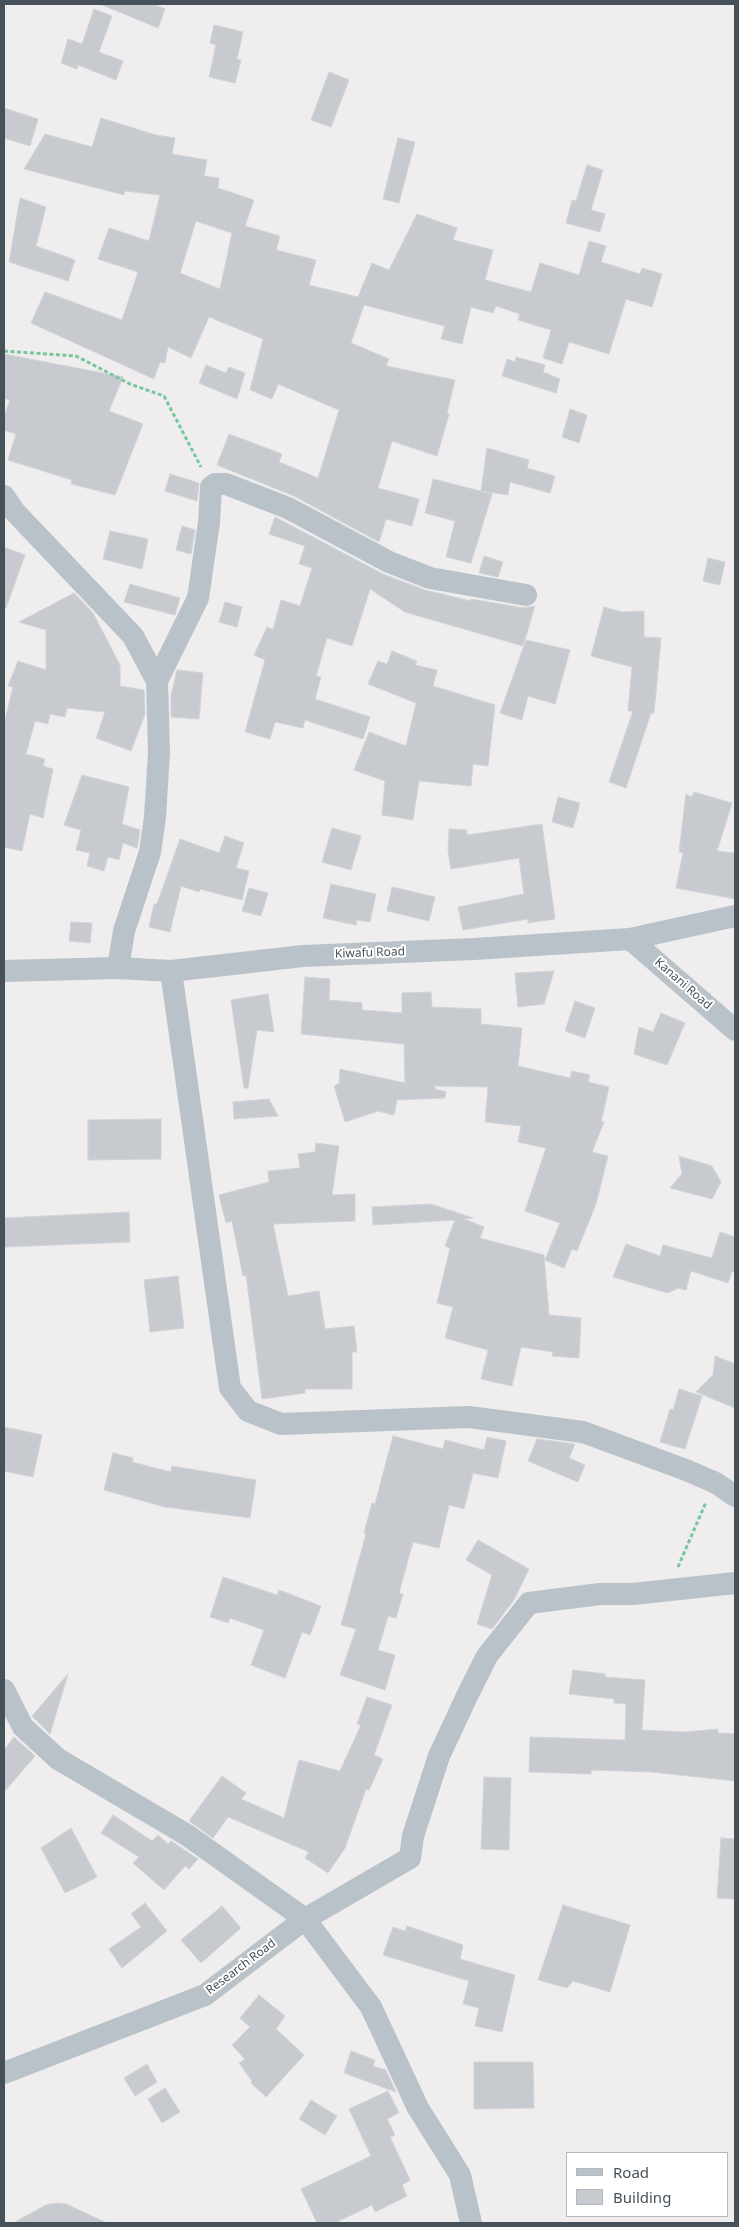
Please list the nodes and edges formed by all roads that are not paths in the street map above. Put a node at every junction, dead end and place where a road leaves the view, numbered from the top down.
1 (4, 496) edge
2 (526, 595) dead end
3 (157, 681) junction
4 (735, 916) edge
5 (630, 939) junction
6 (118, 968) junction
7 (4, 971) edge
8 (171, 971) junction
9 (735, 1030) edge
10 (735, 1496) edge
11 (735, 1583) edge
12 (4, 1690) edge
13 (306, 1919) junction
14 (4, 2073) edge
15 (471, 2223) edge

1 - 3 street
2 - 3 street
3 - 6 street
4 - 5 street, Kiwafu Road
5 - 8 street, Kiwafu Road
5 - 9 street, Kanani Road
6 - 7 street, Kiwafu Road
6 - 8 street, Kiwafu Road
8 - 10 street
11 - 13 street, Research Road
12 - 13 street
13 - 14 street, Research Road
13 - 15 street

